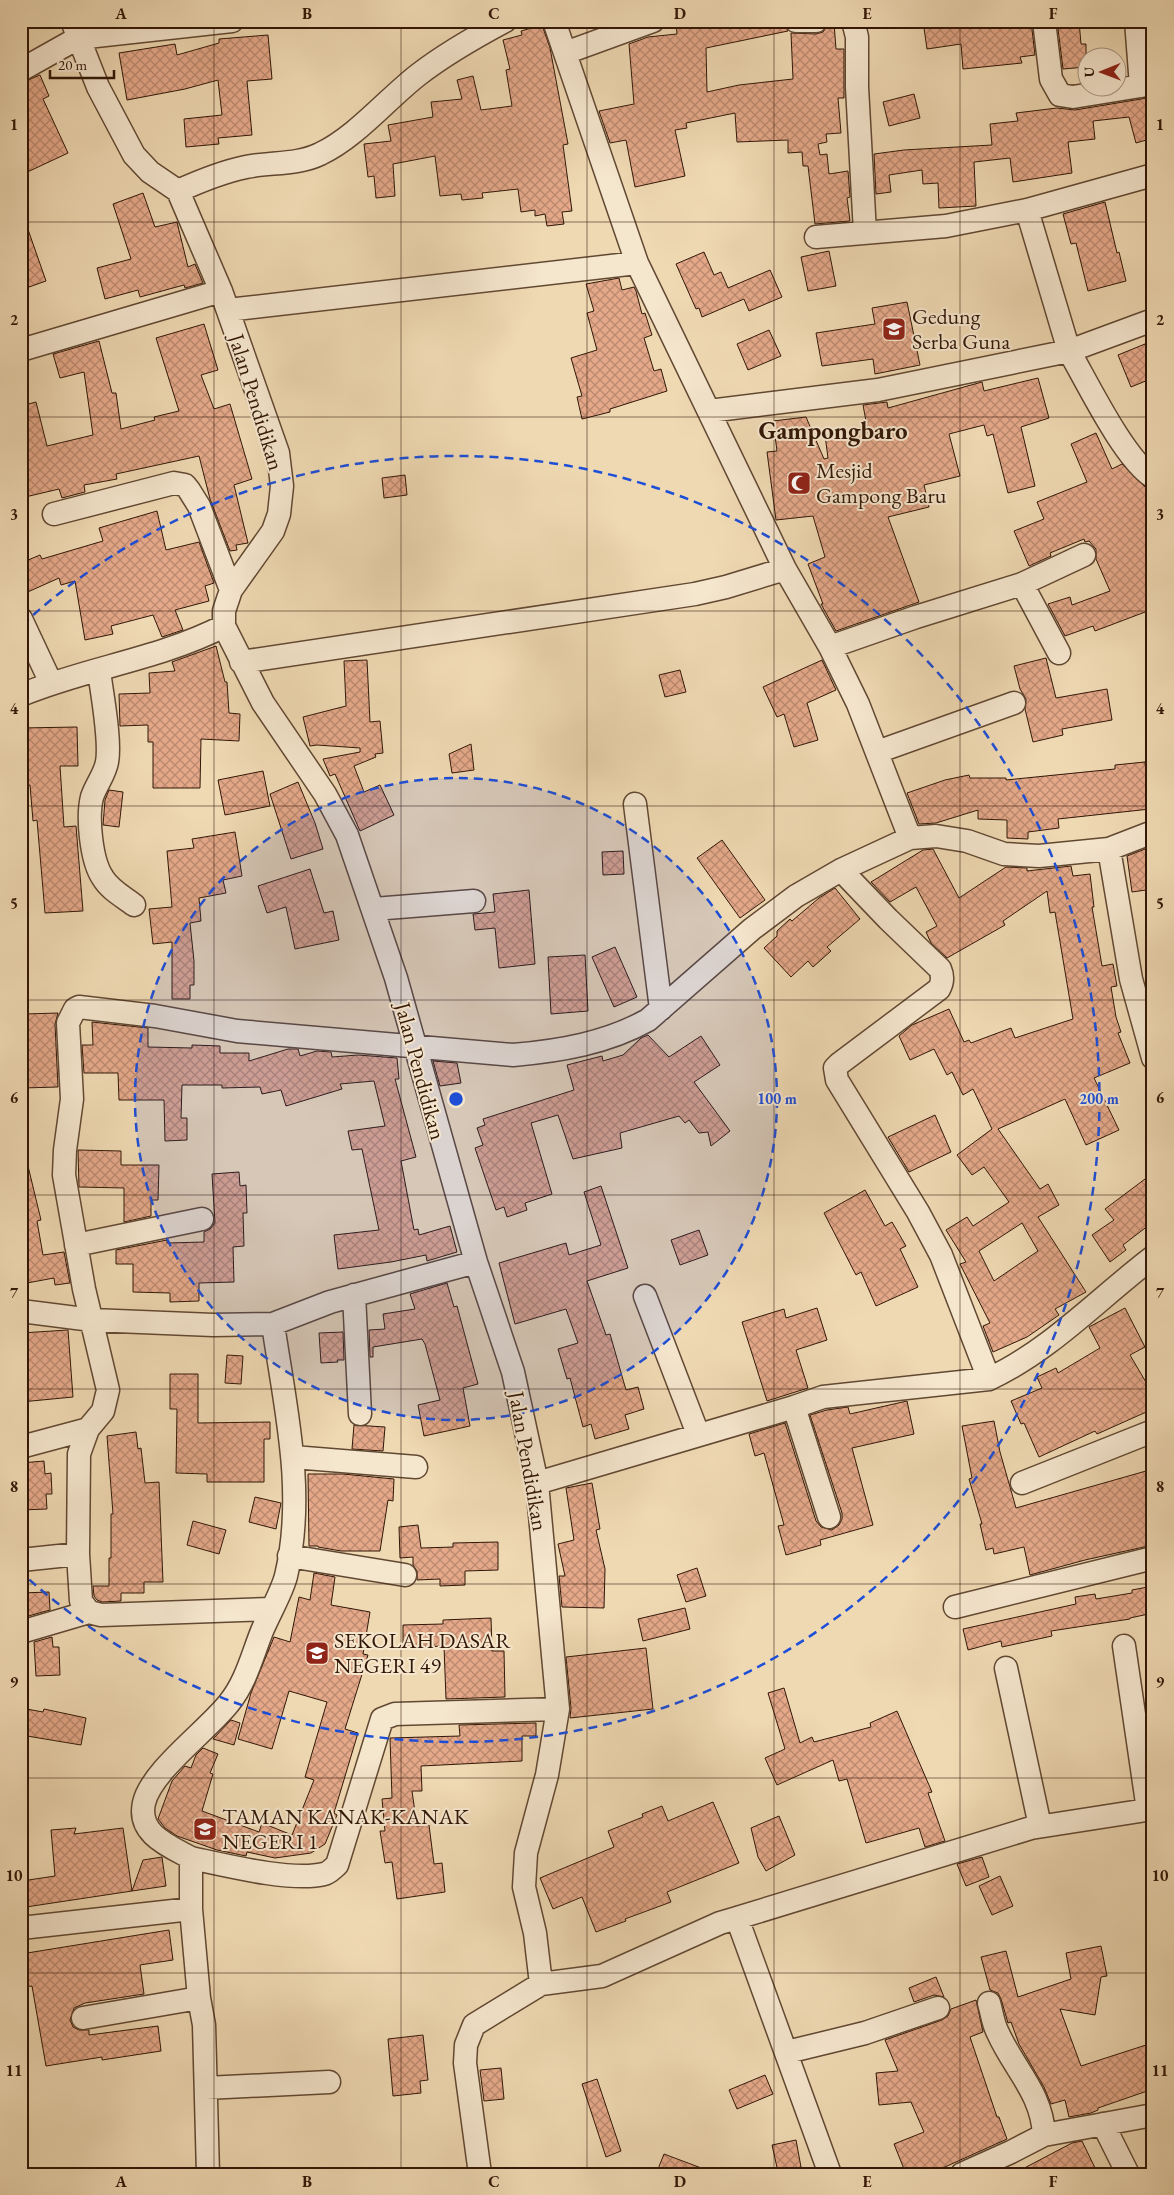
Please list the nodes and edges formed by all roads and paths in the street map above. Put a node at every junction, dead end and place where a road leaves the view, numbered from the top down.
1 (232, 21) edge
2 (505, 21) edge
3 (554, 21) edge
4 (653, 21) edge
5 (796, 21) edge
6 (816, 21) edge
7 (853, 21) edge
8 (1044, 21) edge
9 (1136, 21) edge
10 (75, 30) edge
11 (565, 53) junction
12 (21, 70) edge
13 (1147, 85) edge
14 (1153, 175) edge
15 (178, 191) junction
16 (1027, 210) junction
17 (865, 234) junction
18 (816, 237) dead end
19 (637, 263) junction
20 (225, 300) junction
21 (1153, 320) edge
22 (21, 350) edge
23 (1070, 351) junction
24 (709, 411) junction
25 (1153, 477) edge
26 (54, 514) dead end
27 (1084, 555) dead end
28 (785, 568) junction
29 (1022, 584) junction
30 (231, 590) junction
31 (21, 619) edge
32 (224, 626) junction
33 (830, 647) junction
34 (1060, 653) dead end
35 (242, 662) junction
36 (100, 671) junction
37 (51, 683) junction
38 (21, 695) edge
39 (1014, 703) dead end
40 (877, 752) junction
41 (635, 804) dead end
42 (1153, 832) edge
43 (910, 838) junction
44 (1109, 849) junction
45 (842, 870) junction
46 (474, 901) dead end
47 (134, 905) dead end
48 (374, 909) junction
49 (661, 1009) junction
50 (413, 1045) junction
51 (1153, 1058) edge
52 (202, 1219) dead end
53 (76, 1245) junction
54 (1153, 1257) edge
55 (476, 1262) junction
56 (354, 1295) junction
57 (645, 1296) dead end
58 (21, 1310) edge
59 (92, 1320) junction
60 (273, 1324) junction
61 (989, 1379) junction
62 (794, 1407) junction
63 (360, 1414) dead end
64 (88, 1429) junction
65 (1153, 1431) edge
66 (698, 1434) junction
67 (21, 1447) edge
68 (293, 1457) junction
69 (416, 1467) dead end
70 (537, 1483) junction
71 (1022, 1483) dead end
72 (829, 1518) dead end
73 (78, 1554) junction
74 (289, 1556) junction
75 (1153, 1558) edge
76 (21, 1560) edge
77 (405, 1575) dead end
78 (955, 1607) dead end
79 (271, 1609) junction
80 (89, 1612) junction
81 (21, 1632) edge
82 (1124, 1646) dead end
83 (1006, 1668) dead end
84 (558, 1709) junction
85 (1150, 1809) edge
86 (1040, 1826) junction
87 (190, 1858) junction
88 (191, 1909) junction
89 (737, 1918) junction
90 (21, 1928) edge
91 (541, 1984) junction
92 (199, 1998) junction
93 (989, 2003) dead end
94 (938, 2008) dead end
95 (83, 2018) dead end
96 (787, 2052) junction
97 (329, 2082) dead end
98 (206, 2088) junction
99 (1153, 2115) edge
100 (1103, 2124) junction
101 (1044, 2135) junction
102 (208, 2174) edge
103 (480, 2174) edge
104 (830, 2174) edge
105 (962, 2174) edge
106 (1128, 2174) edge

1 - 10 street
2 - 15 street
3 - 11 street
4 - 11 street
5 - 6 street
7 - 17 street
8 - 13 street
9 - 13 street
10 - 12 street
10 - 15 street
11 - 19 street
14 - 16 street
15 - 20 street, Jalan Pendidikan
16 - 17 street
16 - 23 street
17 - 18 street
19 - 20 street
19 - 24 street
20 - 22 street
20 - 30 street, Jalan Pendidikan
21 - 23 street
23 - 24 street
23 - 25 street
24 - 28 street
26 - 30 street
27 - 29 street
28 - 33 street
28 - 35 street
29 - 33 street
29 - 34 street
30 - 32 street, Jalan Pendidikan
31 - 37 street
32 - 35 street, Jalan Pendidikan
32 - 36 street
33 - 40 street
35 - 48 street, Jalan Pendidikan
36 - 37 street
36 - 47 street
37 - 38 street
39 - 40 street
40 - 43 street
41 - 49 street
42 - 44 street
43 - 44 street
43 - 45 street
44 - 51 street
45 - 49 street
45 - 61 street
46 - 48 street
48 - 50 street, Jalan Pendidikan
49 - 50 street
50 - 53 street
50 - 55 street, Jalan Pendidikan
52 - 53 street
53 - 59 street
54 - 61 street
55 - 56 street
55 - 70 street, Jalan Pendidikan
56 - 60 street
56 - 63 street
57 - 66 street
58 - 59 street
59 - 60 street
59 - 64 street
60 - 68 street
61 - 62 street
62 - 66 street
62 - 72 street
64 - 67 street
64 - 73 street
65 - 71 street
66 - 70 street
68 - 69 street
68 - 74 street
70 - 84 street, Jalan Pendidikan
73 - 76 street
73 - 80 street
74 - 77 street
74 - 79 street
75 - 78 street
79 - 80 street
79 - 87 street
80 - 81 street
82 - 85 street
83 - 86 street
84 - 87 street
84 - 91 street, Jalan Pendidikan
85 - 86 street
86 - 89 street
87 - 88 street
88 - 90 street
88 - 92 street
89 - 91 street
89 - 96 street
91 - 103 street
92 - 95 street
92 - 98 street
93 - 101 street
94 - 96 street
96 - 104 street
97 - 98 street
98 - 102 street
99 - 100 street
100 - 101 street
100 - 106 street
101 - 105 street

